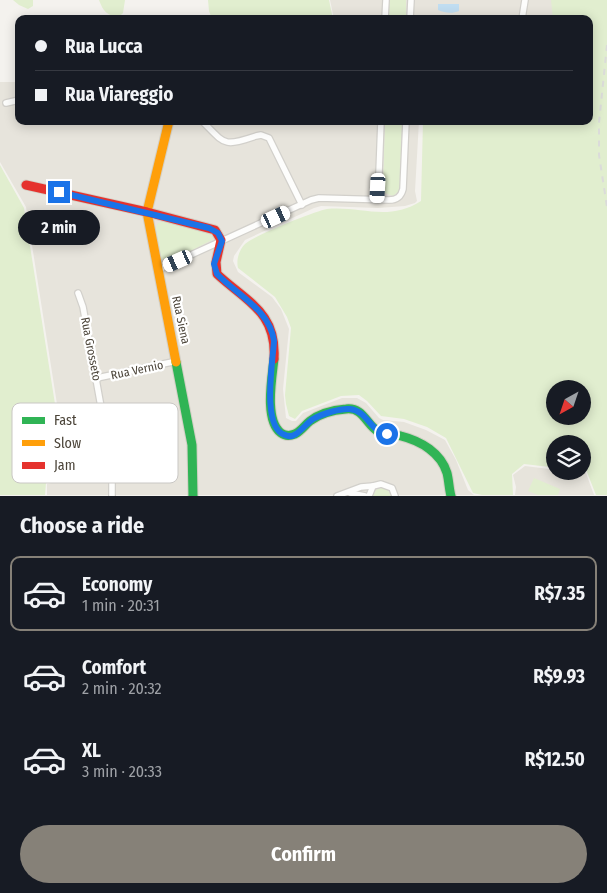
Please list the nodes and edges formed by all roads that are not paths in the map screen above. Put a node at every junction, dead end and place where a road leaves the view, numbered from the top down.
1 (386, 0) edge
2 (410, 0) edge
3 (525, 0) edge
4 (385, 15) edge
5 (410, 15) edge
6 (523, 15) edge
7 (15, 101) edge
8 (6, 103) dead end
9 (168, 125) edge
10 (206, 125) edge
11 (381, 125) edge
12 (406, 125) edge
13 (26, 185) dead end
14 (378, 199) junction
15 (302, 204) junction
16 (147, 212) junction
17 (222, 241) junction
18 (158, 270) junction
19 (78, 293) dead end
20 (177, 362) junction
21 (97, 378) junction
22 (101, 403) edge
23 (112, 483) edge
24 (373, 486) junction
25 (348, 492) junction
26 (112, 496) edge
27 (193, 496) edge
28 (337, 496) edge
29 (365, 496) edge
30 (369, 496) edge
31 (395, 496) edge
32 (451, 496) edge

1 - 4 street
2 - 5 street
3 - 6 street
7 - 8 street
9 - 16 street, Rua Siena
10 - 15 street
11 - 14 street
12 - 14 street
13 - 16 street
14 - 15 street
15 - 17 street
16 - 17 street
16 - 18 street, Rua Siena
17 - 18 street
17 - 32 street
18 - 20 street, Rua Siena
19 - 21 street, Rua Grosseto
20 - 21 street, Rua Vernio
20 - 27 street, Rua Siena
21 - 22 street, Rua Grosseto
23 - 26 street, Rua Grosseto
24 - 25 street
24 - 30 street
24 - 31 street
25 - 28 street
25 - 29 street

